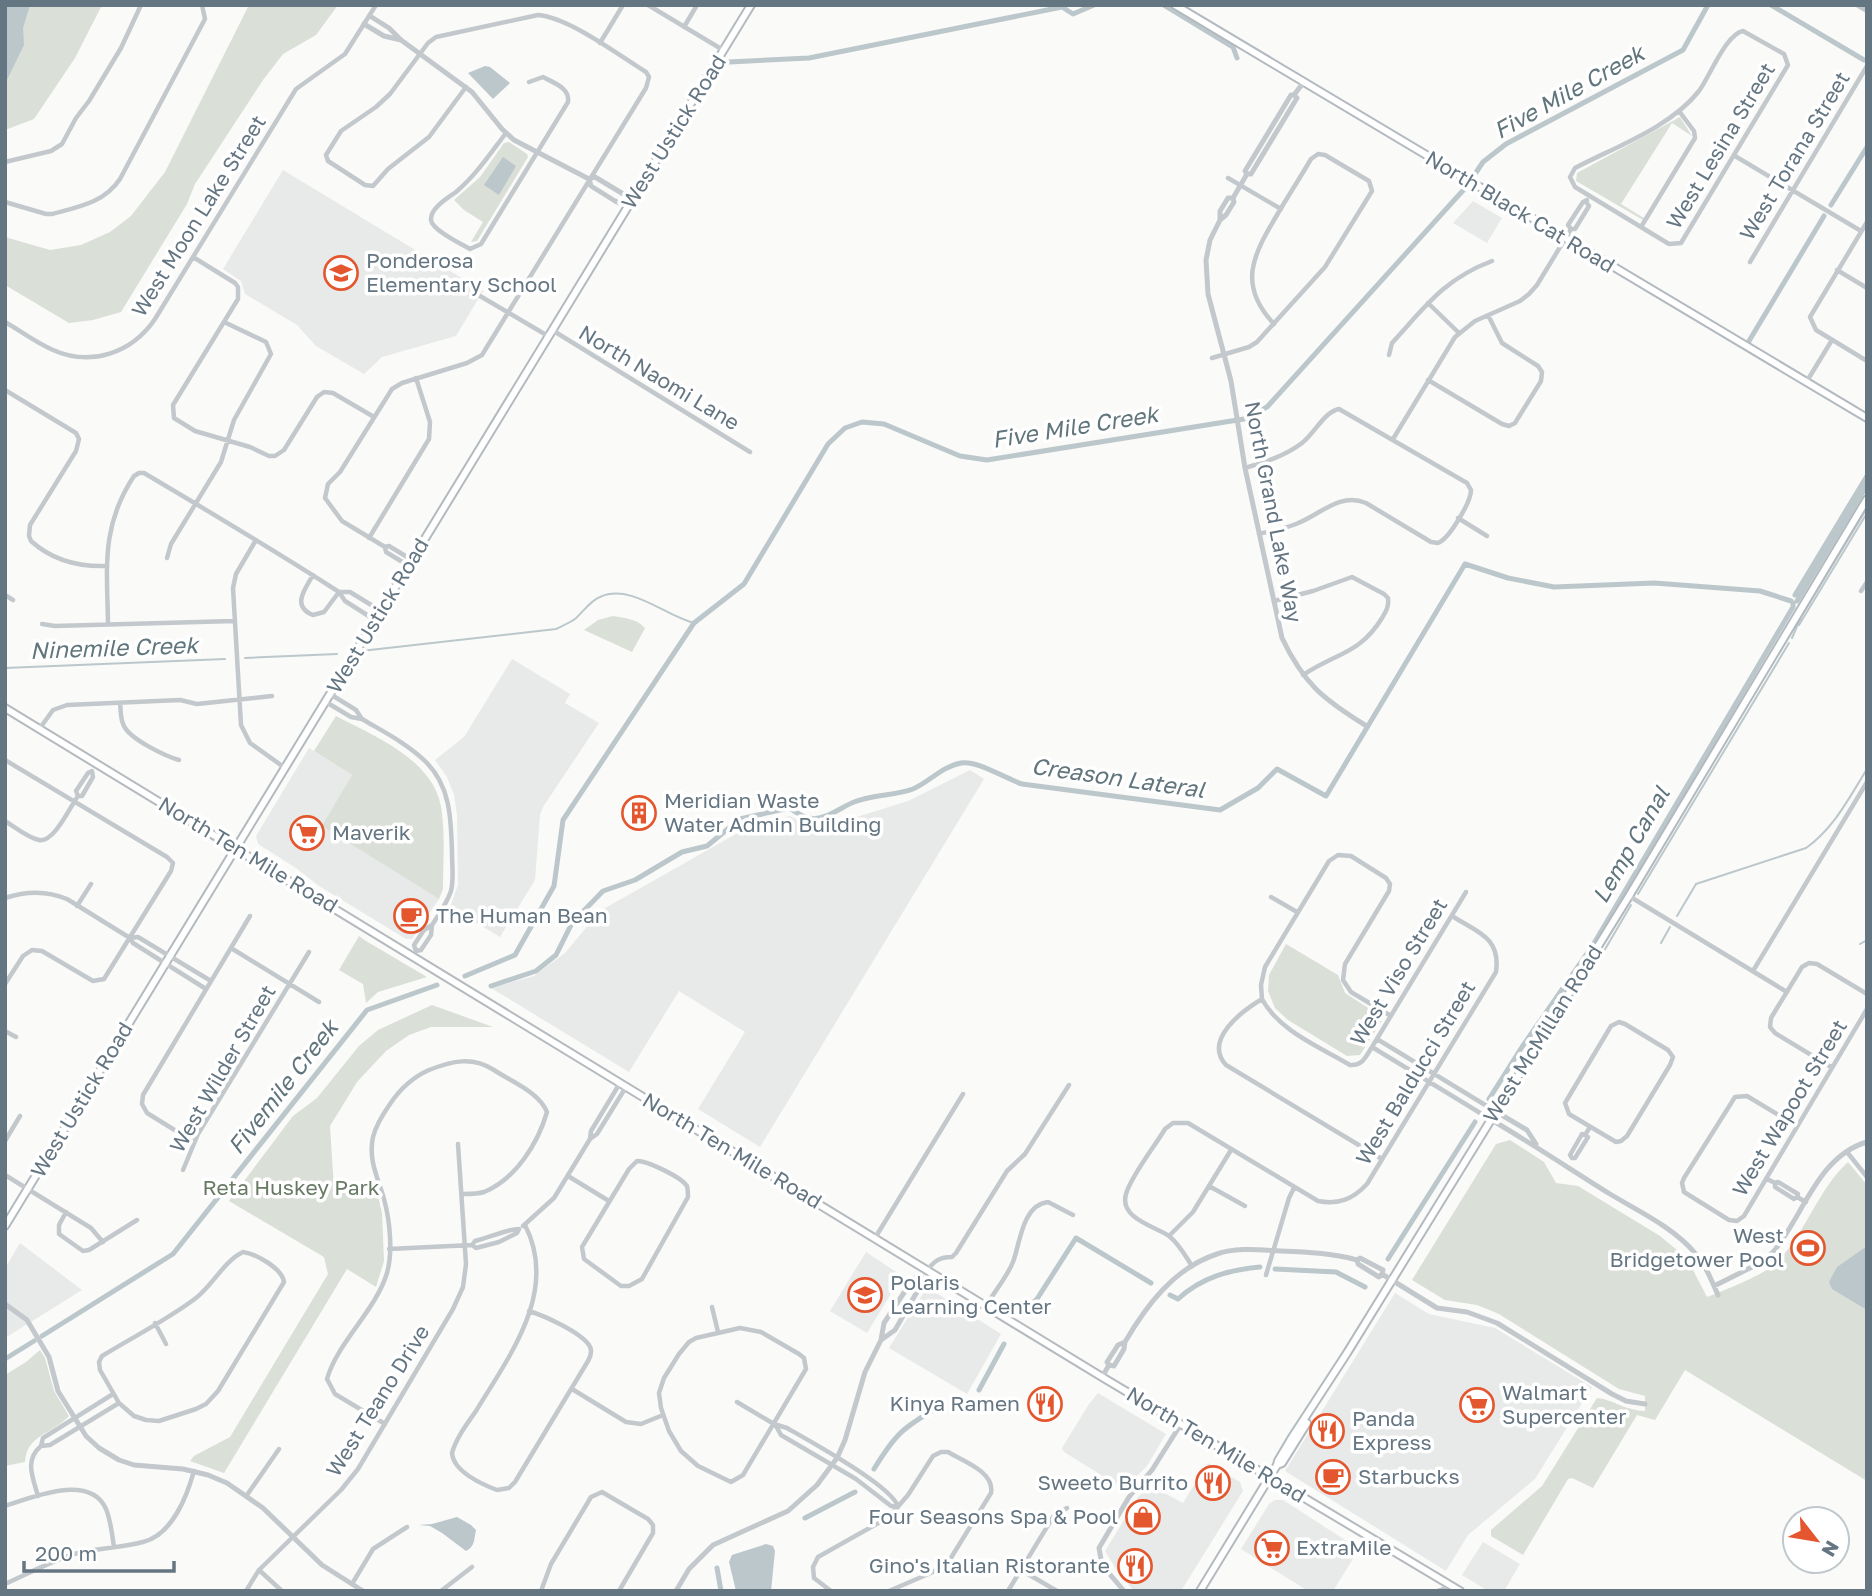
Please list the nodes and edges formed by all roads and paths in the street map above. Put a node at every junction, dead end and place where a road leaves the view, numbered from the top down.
1 (141, 5) edge
2 (202, 5) edge
3 (376, 5) edge
4 (623, 5) edge
5 (648, 5) edge
6 (697, 5) edge
7 (751, 5) edge
8 (1175, 5) edge
9 (1857, 5) edge
10 (1867, 11) edge
11 (370, 16) junction
12 (364, 24) junction
13 (684, 27) junction
14 (401, 40) junction
15 (600, 43) junction
16 (724, 51) junction
17 (420, 54) junction
18 (1867, 66) edge
19 (528, 82) dead end
20 (1303, 83) junction
21 (466, 87) junction
22 (1679, 111) junction
23 (506, 133) junction
24 (537, 153) junction
25 (1735, 156) junction
26 (5, 162) edge
27 (1228, 178) dead end
28 (589, 179) junction
29 (1240, 185) junction
30 (1793, 190) junction
31 (1588, 199) junction
32 (628, 201) junction
33 (5, 202) edge
34 (1281, 209) junction
35 (1867, 222) edge
36 (1642, 227) junction
37 (1861, 231) junction
38 (1565, 239) junction
39 (193, 257) junction
40 (1492, 261) dead end
41 (1749, 262) dead end
42 (1837, 270) junction
43 (1867, 288) edge
44 (480, 296) dead end
45 (1429, 303) junction
46 (508, 312) junction
47 (1488, 316) junction
48 (5, 321) edge
49 (224, 322) junction
50 (1274, 324) junction
51 (550, 333) junction
52 (1459, 333) junction
53 (1832, 340) junction
54 (1225, 354) junction
55 (1389, 355) dead end
56 (1212, 358) dead end
57 (1867, 361) edge
58 (416, 378) junction
59 (1428, 380) junction
60 (1807, 381) junction
61 (5, 390) edge
62 (374, 417) junction
63 (1867, 418) edge
64 (227, 439) junction
65 (1393, 439) junction
66 (750, 452) dead end
67 (1245, 468) junction
68 (1867, 499) edge
69 (195, 503) junction
70 (1458, 518) junction
71 (1259, 534) junction
72 (1488, 536) dead end
73 (369, 538) junction
74 (256, 540) junction
75 (167, 558) dead end
76 (411, 563) junction
77 (107, 566) junction
78 (313, 575) junction
79 (1867, 582) edge
80 (1861, 591) dead end
81 (339, 592) junction
82 (5, 595) edge
83 (13, 600) dead end
84 (1273, 601) junction
85 (381, 611) junction
86 (375, 620) junction
87 (234, 621) junction
88 (108, 623) junction
89 (42, 624) dead end
90 (1303, 675) junction
91 (330, 694) junction
92 (272, 696) dead end
93 (239, 700) junction
94 (326, 702) junction
95 (120, 703) junction
96 (5, 708) edge
97 (362, 719) junction
98 (1365, 725) dead end
99 (40, 728) junction
100 (5, 760) edge
101 (178, 760) dead end
102 (97, 763) junction
103 (285, 768) junction
104 (1867, 782) edge
105 (76, 799) junction
106 (5, 821) edge
107 (237, 847) junction
108 (91, 884) dead end
109 (1466, 892) dead end
110 (1271, 897) dead end
111 (1629, 897) junction
112 (5, 898) edge
113 (77, 906) junction
114 (1297, 912) junction
115 (250, 916) dead end
116 (1452, 916) junction
117 (130, 938) junction
118 (231, 948) junction
119 (309, 952) dead end
120 (414, 953) junction
121 (170, 956) junction
122 (165, 964) junction
123 (1752, 971) junction
124 (211, 981) junction
125 (5, 984) edge
126 (291, 984) junction
127 (206, 990) junction
128 (1787, 992) junction
129 (1867, 993) edge
130 (1262, 999) junction
131 (319, 1002) dead end
132 (1867, 1009) edge
133 (1391, 1016) junction
134 (5, 1031) edge
135 (16, 1037) dead end
136 (1377, 1039) junction
137 (1372, 1047) junction
138 (1831, 1067) junction
139 (1434, 1074) junction
140 (1429, 1082) junction
141 (623, 1085) junction
142 (1069, 1085) dead end
143 (962, 1094) dead end
144 (1495, 1111) junction
145 (20, 1116) dead end
146 (1490, 1119) junction
147 (1797, 1126) junction
148 (1590, 1127) junction
149 (5, 1141) edge
150 (194, 1142) junction
151 (1867, 1142) edge
152 (458, 1144) dead end
153 (1538, 1146) junction
154 (1231, 1149) junction
155 (1847, 1152) junction
156 (1382, 1159) junction
157 (1566, 1167) junction
158 (183, 1170) dead end
159 (5, 1175) edge
160 (568, 1176) junction
161 (1867, 1178) edge
162 (1767, 1179) junction
163 (1209, 1186) junction
164 (1294, 1188) junction
165 (28, 1189) junction
166 (463, 1194) junction
167 (609, 1201) junction
168 (1806, 1202) junction
169 (1245, 1206) dead end
170 (66, 1212) junction
171 (1073, 1215) dead end
172 (137, 1220) dead end
173 (525, 1225) junction
174 (5, 1227) edge
175 (1169, 1236) junction
176 (874, 1237) junction
177 (103, 1242) junction
178 (464, 1245) junction
179 (389, 1249) junction
180 (1273, 1250) junction
181 (1192, 1267) junction
182 (924, 1271) junction
183 (1266, 1275) dead end
184 (1392, 1280) junction
185 (1714, 1286) junction
186 (1718, 1295) dead end
187 (5, 1304) edge
188 (986, 1306) junction
189 (712, 1307) dead end
190 (529, 1311) junction
191 (155, 1324) junction
192 (718, 1332) junction
193 (881, 1340) junction
194 (166, 1344) dead end
195 (1102, 1377) junction
196 (572, 1389) junction
197 (114, 1394) junction
198 (737, 1402) dead end
199 (119, 1403) junction
200 (1644, 1404) dead end
201 (663, 1415) junction
202 (75, 1418) junction
203 (774, 1423) junction
204 (385, 1424) junction
205 (1181, 1424) junction
206 (80, 1427) junction
207 (41, 1446) junction
208 (279, 1449) dead end
209 (836, 1458) junction
210 (832, 1465) junction
211 (194, 1471) junction
212 (1269, 1478) junction
213 (247, 1494) junction
214 (38, 1496) junction
215 (5, 1506) edge
216 (898, 1507) junction
217 (1067, 1508) dead end
218 (407, 1527) dead end
219 (291, 1538) junction
220 (114, 1547) junction
221 (472, 1567) dead end
222 (259, 1570) junction
223 (1021, 1570) junction
224 (5, 1584) edge
225 (352, 1584) junction
226 (1443, 1588) edge
227 (246, 1591) edge
228 (282, 1591) edge
229 (363, 1591) edge
230 (441, 1591) edge
231 (541, 1591) edge
232 (619, 1591) edge
233 (676, 1591) edge
234 (831, 1591) edge
235 (890, 1591) edge
236 (1008, 1591) edge
237 (1057, 1591) edge
238 (1124, 1591) edge
239 (1200, 1591) edge
240 (1460, 1591) edge

1 - 26 street
2 - 33 street
3 - 11 street, West Moon Lake Street
4 - 15 street
5 - 13 street
6 - 13 street
7 - 16 main road, West Ustick Road
8 - 20 main road, North Black Cat Road
9 - 10 street
11 - 12 street, West Moon Lake Street
11 - 14 street
12 - 14 street
12 - 39 street, West Moon Lake Street
13 - 16 street
14 - 17 street
15 - 17 street
15 - 28 street
16 - 32 main road, West Ustick Road
17 - 21 street
17 - 21 street
18 - 30 street, West Torana Street
19 - 24 street
20 - 29 street, North Grand Lake Way
20 - 38 main road, North Black Cat Road
21 - 23 street
22 - 25 street, West Lesina Street
22 - 31 street
22 - 36 street
23 - 24 street
23 - 24 street
24 - 28 street
25 - 30 street
25 - 36 street, West Lesina Street
27 - 29 street
28 - 32 street
28 - 32 street
28 - 46 street
29 - 34 street
29 - 54 street, North Grand Lake Way
30 - 37 street
30 - 41 street, West Torana Street
31 - 36 street
31 - 38 street
32 - 51 main road, West Ustick Road
34 - 50 street
34 - 50 street
35 - 37 street
37 - 42 street
38 - 47 street
38 - 60 main road, North Black Cat Road
39 - 48 street, West Moon Lake Street
39 - 49 street
40 - 45 street
42 - 43 street
42 - 53 street
44 - 46 street, North Naomi Lane
45 - 52 street
45 - 55 street
46 - 51 street, North Naomi Lane
46 - 58 street
47 - 52 street
47 - 59 street
49 - 64 street
49 - 64 street
50 - 54 street
51 - 66 street, North Naomi Lane
51 - 76 main road, West Ustick Road
52 - 59 street
53 - 57 street
53 - 60 street
54 - 56 street
54 - 67 street, North Grand Lake Way
58 - 62 street
58 - 73 street
59 - 65 street
60 - 63 main road, North Black Cat Road
61 - 77 street
62 - 64 street
62 - 73 street
64 - 69 street
65 - 67 street
65 - 70 street
67 - 71 street, North Grand Lake Way
68 - 111 main road, West McMillan Road
69 - 74 street
69 - 75 street
69 - 77 street
70 - 71 street
70 - 72 street
71 - 84 street, North Grand Lake Way
73 - 76 street
74 - 78 street
74 - 87 street
76 - 85 main road, West Ustick Road
77 - 88 street
78 - 81 street
78 - 81 street
79 - 80 street
81 - 85 street
81 - 86 street
82 - 83 street
84 - 90 street, North Grand Lake Way
84 - 90 street
85 - 86 main road, West Ustick Road
86 - 91 main road, West Ustick Road
87 - 88 street
87 - 93 street
88 - 89 street
90 - 98 street, North Grand Lake Way
91 - 94 main road, West Ustick Road
91 - 97 street
92 - 93 street
93 - 95 street
93 - 103 street
94 - 97 street
94 - 103 main road, West Ustick Road
95 - 99 street
95 - 101 street
96 - 99 main road, North Ten Mile Road
97 - 120 street
99 - 102 main road, North Ten Mile Road
100 - 105 street
102 - 105 street
102 - 107 main road, North Ten Mile Road
103 - 107 main road, West Ustick Road
104 - 123 street
105 - 106 street
105 - 117 street
107 - 120 main road, North Ten Mile Road
107 - 121 main road, West Ustick Road
108 - 113 street
109 - 116 street, West Viso Street
110 - 114 street
111 - 123 street
111 - 144 main road, West McMillan Road
112 - 113 street
113 - 117 street
114 - 130 street
114 - 133 street
115 - 118 street
116 - 133 street, West Viso Street
116 - 139 street, West Balducci Street
117 - 121 street
117 - 122 street
117 - 125 street
118 - 124 street
118 - 126 street
119 - 126 street, West Wilder Street
120 - 141 main road, North Ten Mile Road
121 - 122 main road, West Ustick Road
121 - 124 street
122 - 127 street
122 - 165 main road, West Ustick Road
123 - 128 street
124 - 127 street
126 - 131 street
126 - 150 street, West Wilder Street
127 - 150 street
128 - 129 street
128 - 138 street
130 - 137 street, West Viso Street
130 - 156 street
132 - 138 street, West Wapoot Street
133 - 136 street, West Viso Street
134 - 135 street
136 - 137 street, West Viso Street
136 - 139 street
137 - 140 street
138 - 147 street, West Wapoot Street
139 - 140 street, West Balducci Street
139 - 144 street
140 - 146 street
140 - 156 street, West Balducci Street
141 - 160 street
141 - 176 main road, North Ten Mile Road
142 - 182 street
143 - 176 street
144 - 146 main road, West McMillan Road
144 - 153 street
145 - 149 street
146 - 153 street
146 - 184 main road, West McMillan Road
147 - 162 street, West Wapoot Street
147 - 162 street, West Wapoot Street
148 - 148 street
148 - 157 street
150 - 158 street, West Wilder Street
151 - 155 street
152 - 166 street, West Teano Drive
153 - 157 street
154 - 163 street
154 - 164 street
154 - 175 street
155 - 161 street
155 - 168 street
156 - 164 street, West Balducci Street
157 - 185 street
159 - 165 street
160 - 167 street
160 - 173 street
162 - 168 street
163 - 169 street
163 - 175 street
164 - 180 street
165 - 170 street
165 - 174 main road, West Ustick Road
166 - 178 street, West Teano Drive
166 - 179 street
167 - 167 street
168 - 185 street
170 - 177 street
170 - 177 street
171 - 188 street
172 - 177 street
173 - 178 street
173 - 190 street
175 - 181 street
176 - 182 main road, North Ten Mile Road
178 - 179 street
178 - 204 street, West Teano Drive
179 - 204 street
180 - 181 street
180 - 183 street
180 - 184 street
181 - 195 street
182 - 188 main road, North Ten Mile Road
182 - 193 street
182 - 193 street
184 - 200 street
184 - 212 main road, West McMillan Road
185 - 186 street
187 - 202 street
188 - 195 main road, North Ten Mile Road
189 - 192 street
190 - 196 street
190 - 196 street
191 - 194 street
191 - 197 street
191 - 199 street
192 - 201 street
192 - 203 street
193 - 209 street
195 - 205 main road, North Ten Mile Road
196 - 201 street
197 - 199 street
197 - 202 street
198 - 203 street
199 - 206 street
201 - 203 street
202 - 206 street
202 - 207 street
203 - 209 street
203 - 210 street
204 - 219 street, West Teano Drive
205 - 212 main road, North Ten Mile Road
205 - 238 street
206 - 207 street
206 - 211 street
207 - 214 street
208 - 213 street
209 - 210 street
209 - 216 street
210 - 216 street
210 - 233 street
211 - 213 street
211 - 220 street
212 - 226 main road, North Ten Mile Road
212 - 239 main road, West McMillan Road
213 - 219 street
214 - 215 street
214 - 220 street
216 - 234 street
216 - 235 street
217 - 223 street
218 - 225 street
219 - 222 street, West Teano Drive
219 - 225 street
220 - 224 street
221 - 230 street
222 - 227 street, West Teano Drive
222 - 228 street
223 - 236 street
223 - 237 street
225 - 229 street
226 - 240 main road, North Ten Mile Road
231 - 232 street

